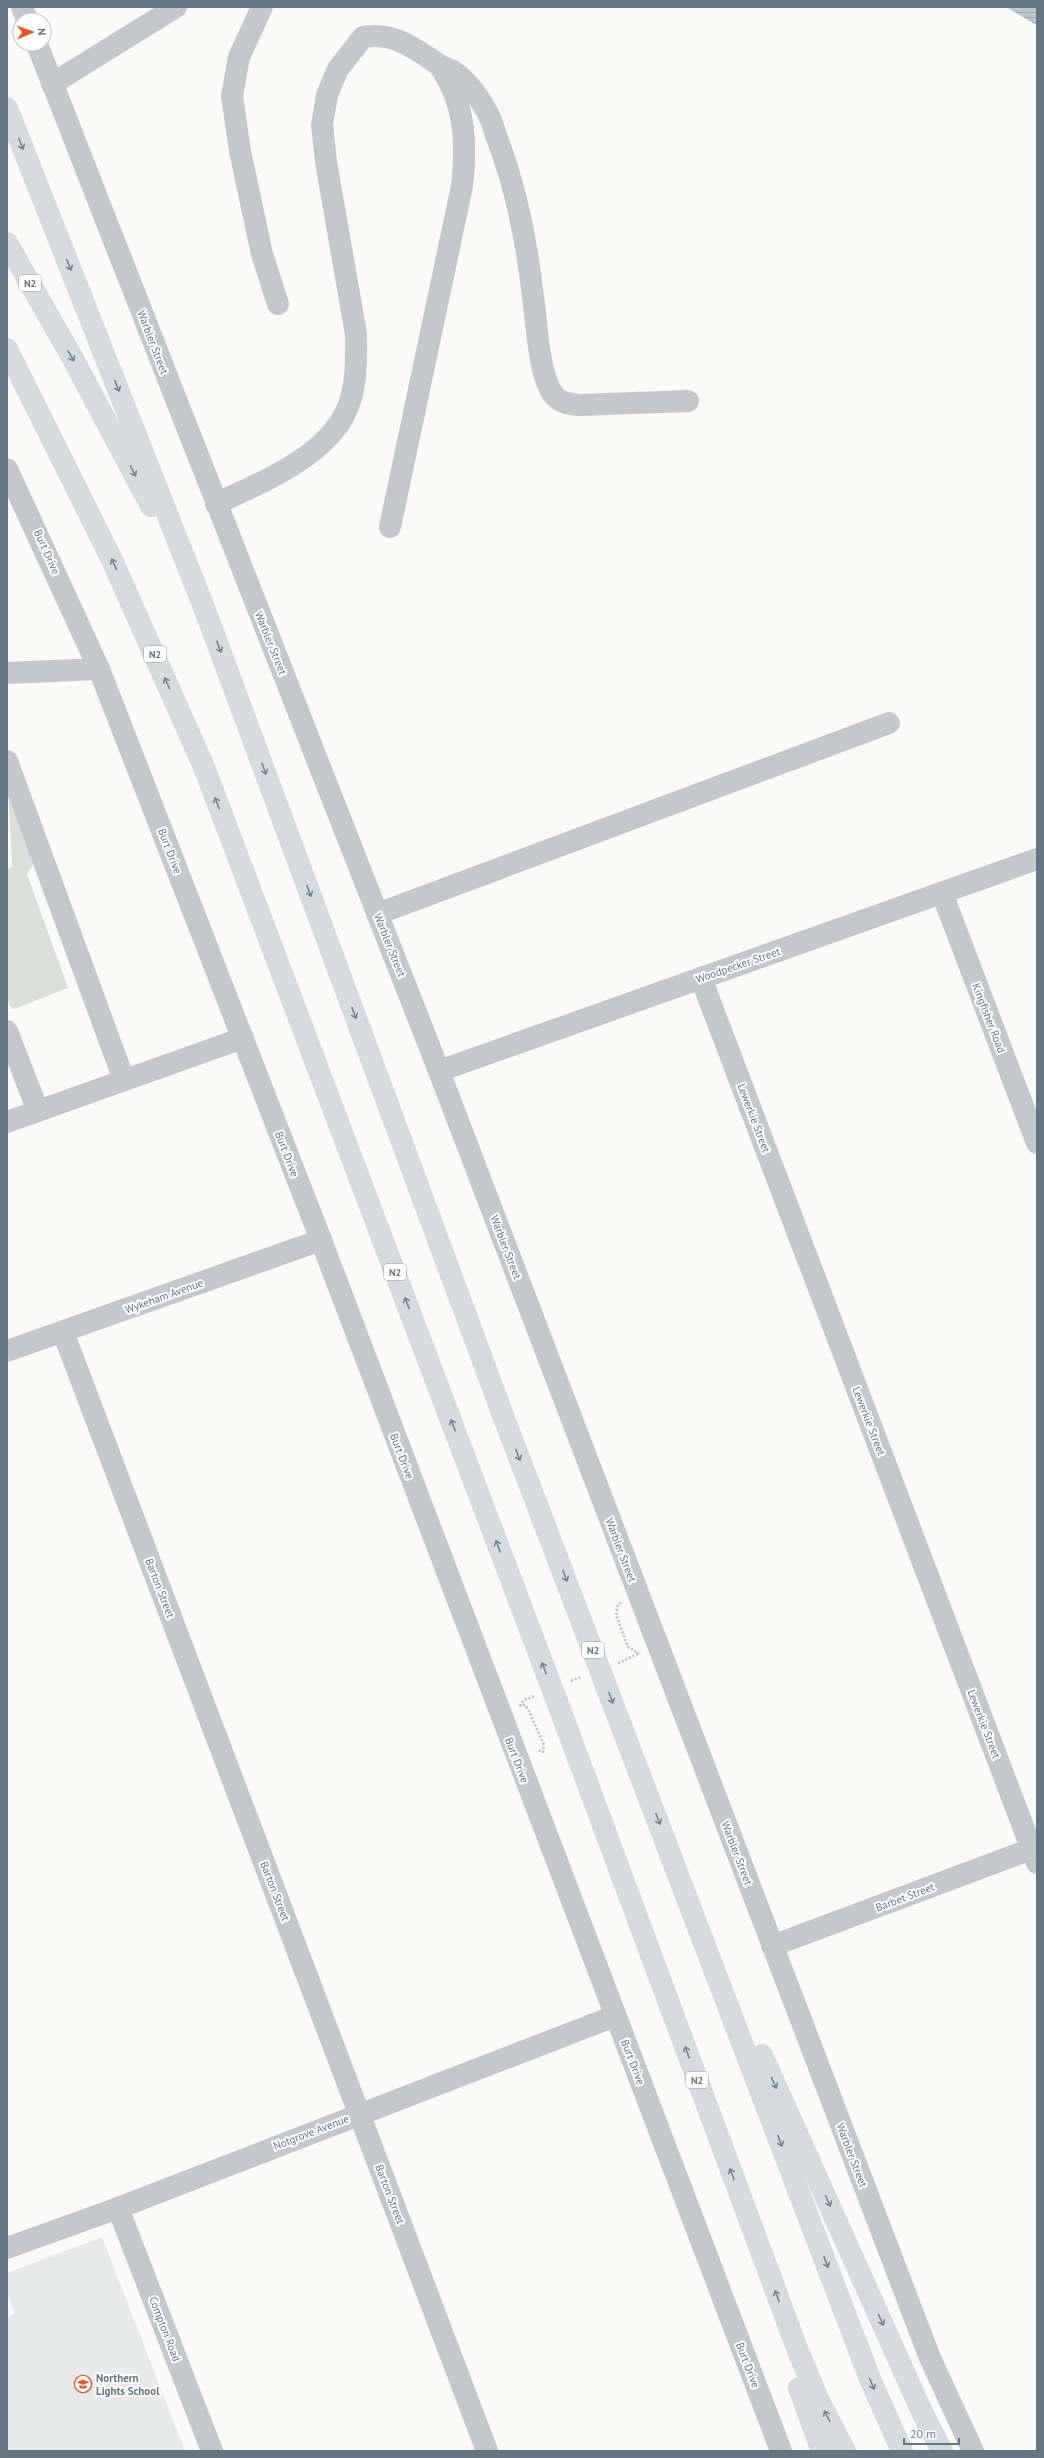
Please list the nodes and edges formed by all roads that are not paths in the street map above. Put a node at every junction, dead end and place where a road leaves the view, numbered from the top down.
1 (176, 7) edge
2 (262, 7) edge
3 (40, 52) edge
4 (440, 67) junction
5 (52, 84) junction
6 (7, 108) edge
7 (7, 243) edge
8 (278, 304) dead end
9 (7, 349) edge
10 (7, 366) edge
11 (688, 401) dead end
12 (7, 469) edge
13 (70, 473) junction
14 (216, 504) junction
15 (390, 527) dead end
16 (205, 610) junction
17 (100, 669) junction
18 (7, 673) edge
19 (889, 723) dead end
20 (7, 761) edge
21 (1037, 859) edge
22 (942, 893) junction
23 (377, 914) junction
24 (701, 978) junction
25 (7, 1031) edge
26 (243, 1038) junction
27 (439, 1071) junction
28 (124, 1080) junction
29 (38, 1111) junction
30 (7, 1122) edge
31 (1037, 1143) edge
32 (321, 1240) junction
33 (63, 1332) junction
34 (7, 1351) edge
35 (1035, 1853) edge
36 (682, 1882) junction
37 (772, 1946) junction
38 (615, 2016) junction
39 (359, 2114) junction
40 (118, 2208) junction
41 (7, 2248) edge
42 (798, 2351) junction
43 (212, 2451) edge
44 (487, 2451) edge
45 (781, 2451) edge
46 (822, 2451) edge
47 (845, 2451) edge
48 (902, 2451) edge
49 (942, 2451) edge
50 (973, 2451) edge

1 - 5 street
2 - 8 street
3 - 5 street, Warbler Street
4 - 11 street
4 - 14 street
4 - 15 street
5 - 14 street, Warbler Street
6 -> 16 highway
7 -> 16 highway, N2
9 - 13 highway, N2
10 - 13 highway
12 - 17 street, Burt Drive
42 -> 13 highway, N2
14 - 23 street, Warbler Street
16 -> 36 highway, N2
17 - 18 street
17 - 26 street, Burt Drive
19 - 23 street
20 - 28 street
21 - 22 street, Woodpecker Street
22 - 24 street, Woodpecker Street
22 - 31 street, Kingfisher Road
23 - 27 street, Warbler Street
24 - 27 street, Woodpecker Street
24 - 35 street, Lewerkie Street
25 - 29 street
26 - 28 street
26 - 32 street, Burt Drive
27 - 37 street, Warbler Street
28 - 29 street
29 - 30 street
32 - 33 street, Wykeham Avenue
32 - 38 street, Burt Drive
33 - 34 street, Wykeham Avenue
33 - 39 street, Barton Street
35 - 37 street, Barbet Street
36 -> 48 highway, N2
36 -> 49 highway
37 - 50 street, Warbler Street
38 - 39 street, Notgrove Avenue
38 - 45 street, Burt Drive
39 - 40 street, Notgrove Avenue
39 - 44 street, Barton Street
40 - 41 street, Notgrove Avenue
40 - 43 street, Compton Road
42 - 46 highway
47 -> 42 highway, N2

